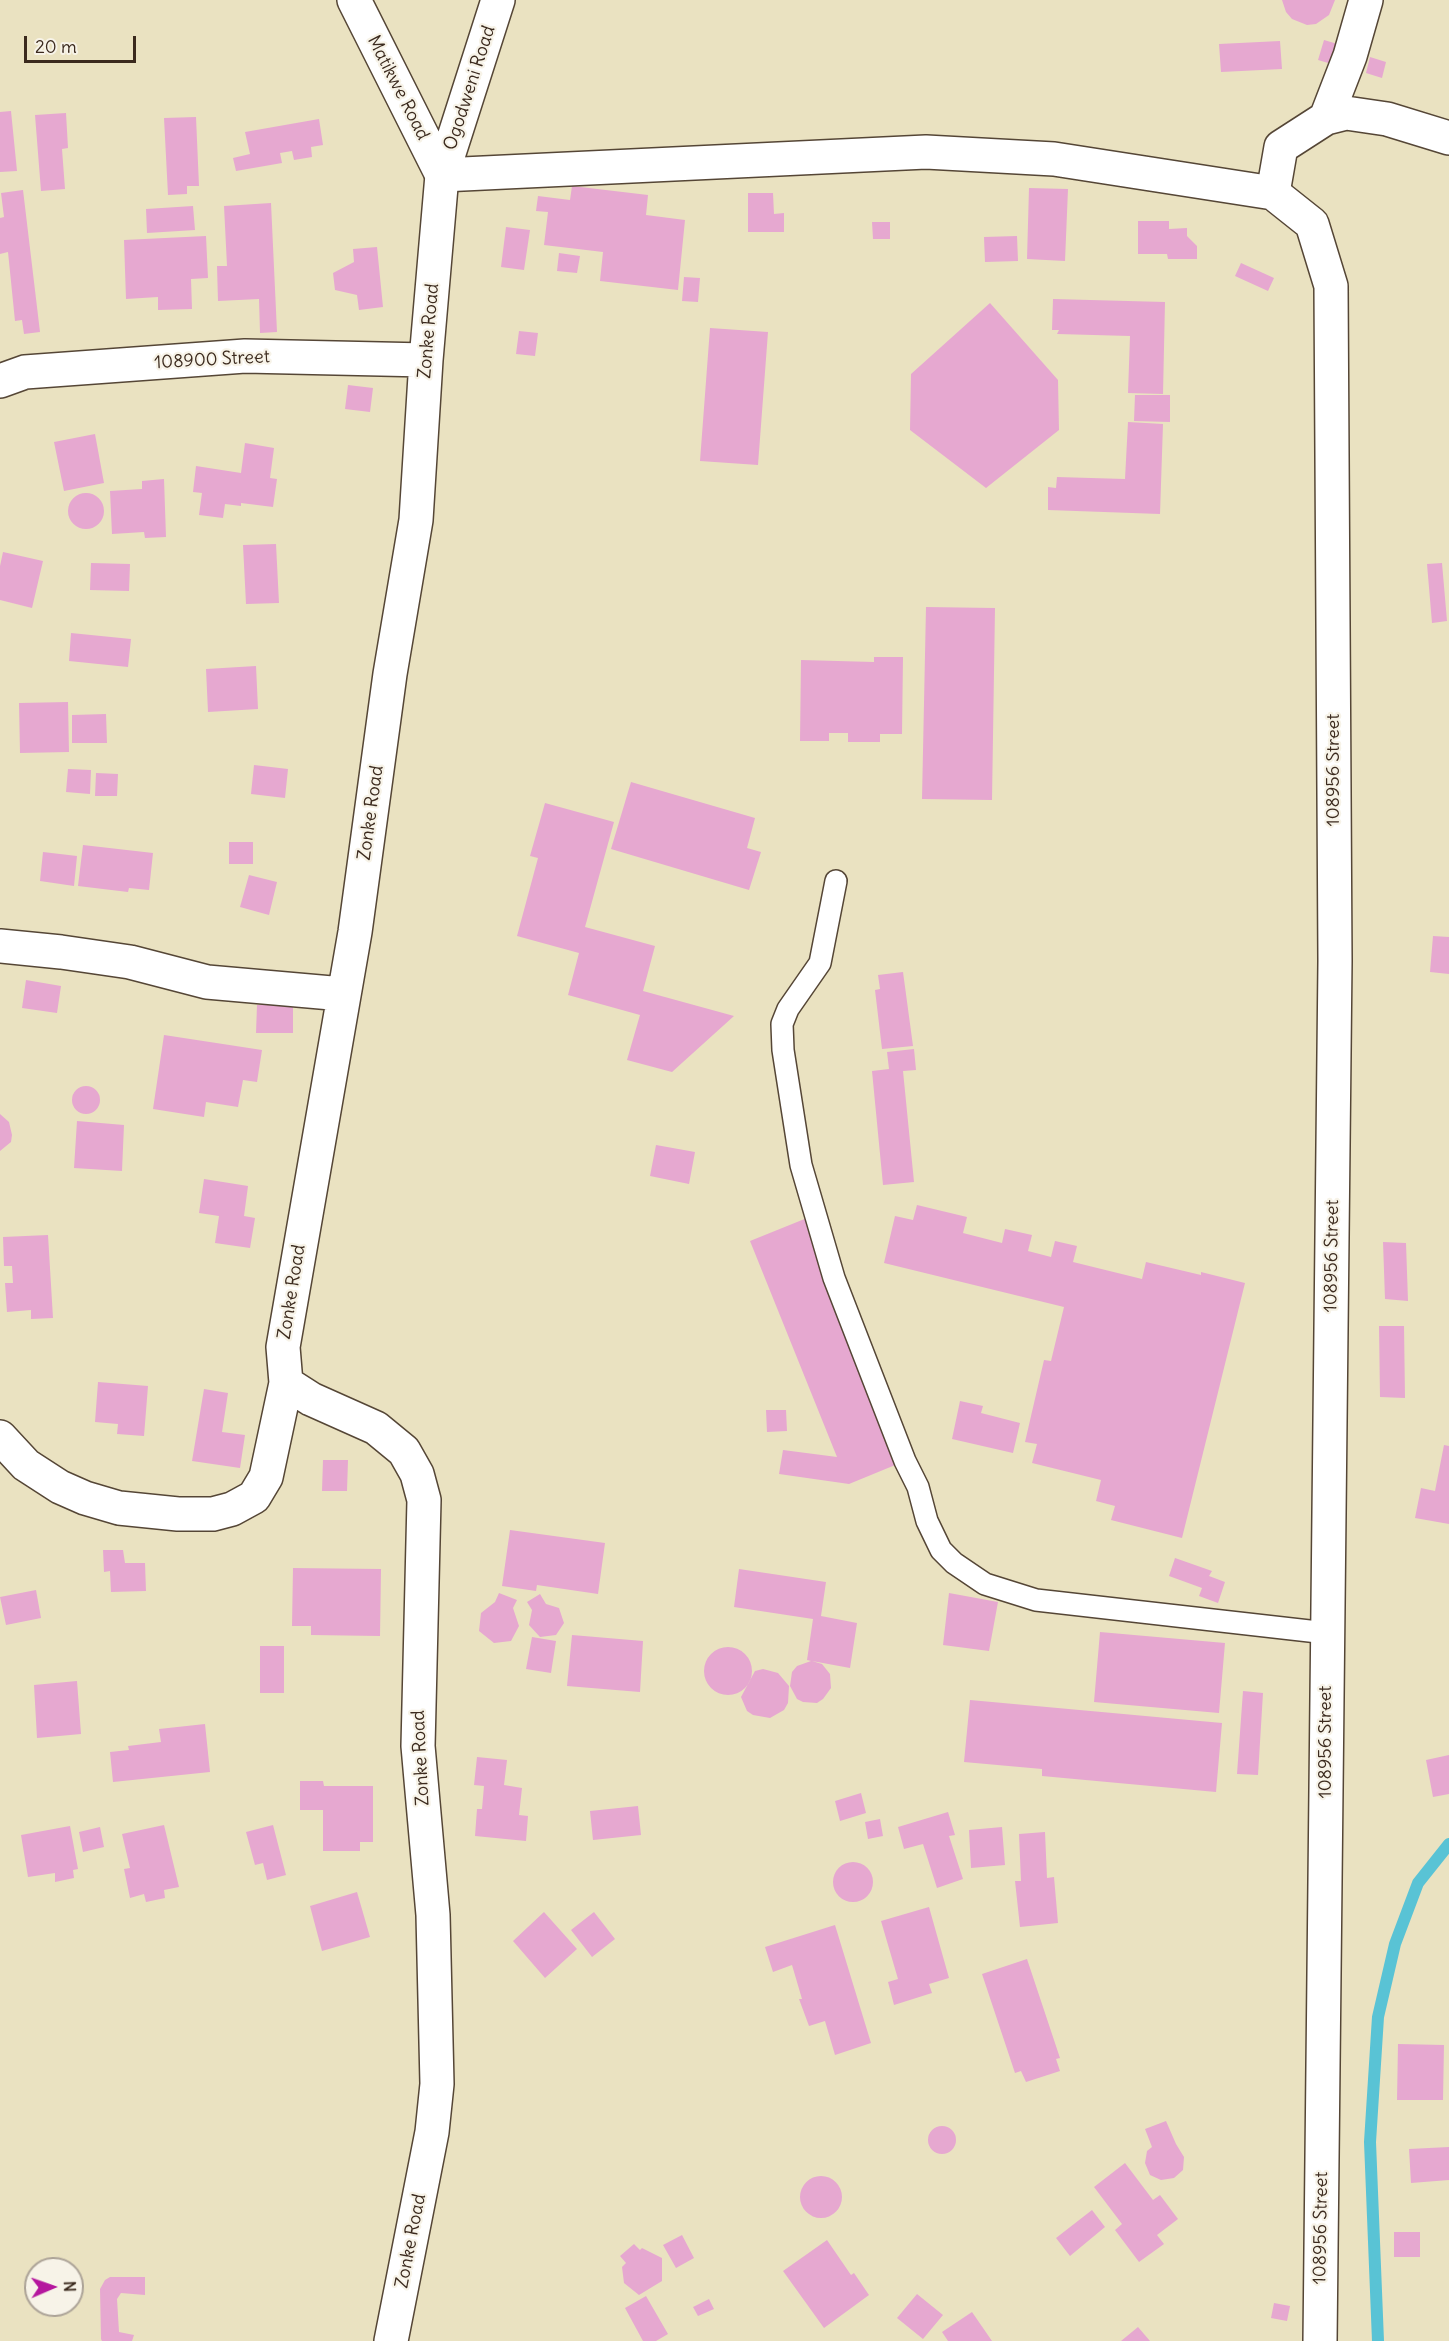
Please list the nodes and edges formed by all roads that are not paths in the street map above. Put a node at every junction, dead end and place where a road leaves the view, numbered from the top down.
1 (354, 0) edge
2 (498, 0) edge
3 (1366, 0) edge
4 (1326, 118) junction
5 (1449, 138) edge
6 (442, 175) junction
7 (1273, 193) junction
8 (426, 360) junction
9 (0, 381) edge
10 (836, 881) dead end
11 (0, 946) edge
12 (343, 994) junction
13 (286, 1383) junction
14 (0, 1437) edge
15 (1327, 1633) junction
16 (391, 2341) edge
17 (1320, 2341) edge

1 - 6 street, Matikwe Road
2 - 6 street, Ogodweni Road
3 - 4 street
4 - 5 street
4 - 7 street
6 - 7 street
6 - 8 street, Zonke Road
7 - 15 street, 108956 Street
8 - 9 street, 108900 Street
8 - 12 street, Zonke Road
10 - 15 lane
11 - 12 street
12 - 13 street, Zonke Road
13 - 14 street
13 - 16 street, Zonke Road
15 - 17 street, 108956 Street

